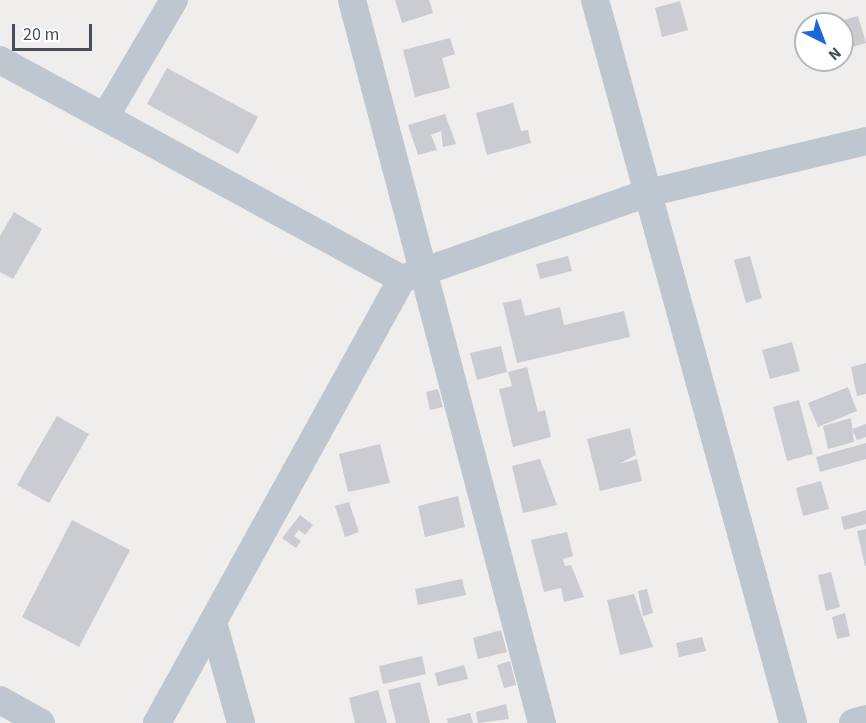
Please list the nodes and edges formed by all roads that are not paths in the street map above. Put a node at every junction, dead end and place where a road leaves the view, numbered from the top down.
1 (174, 0) edge
2 (352, 0) edge
3 (595, 0) edge
4 (0, 60) edge
5 (105, 117) junction
6 (866, 141) edge
7 (648, 193) junction
8 (413, 276) junction
9 (213, 622) junction
10 (0, 700) edge
11 (866, 720) edge
12 (41, 723) edge
13 (157, 723) edge
14 (241, 723) edge
15 (542, 723) edge
16 (793, 723) edge
17 (853, 723) edge

1 - 5 street
2 - 8 street
3 - 7 street
4 - 5 street
5 - 8 street
6 - 7 street
7 - 8 street
7 - 16 street
8 - 9 street
8 - 15 street
9 - 13 street
9 - 14 street
10 - 12 street
11 - 17 street

